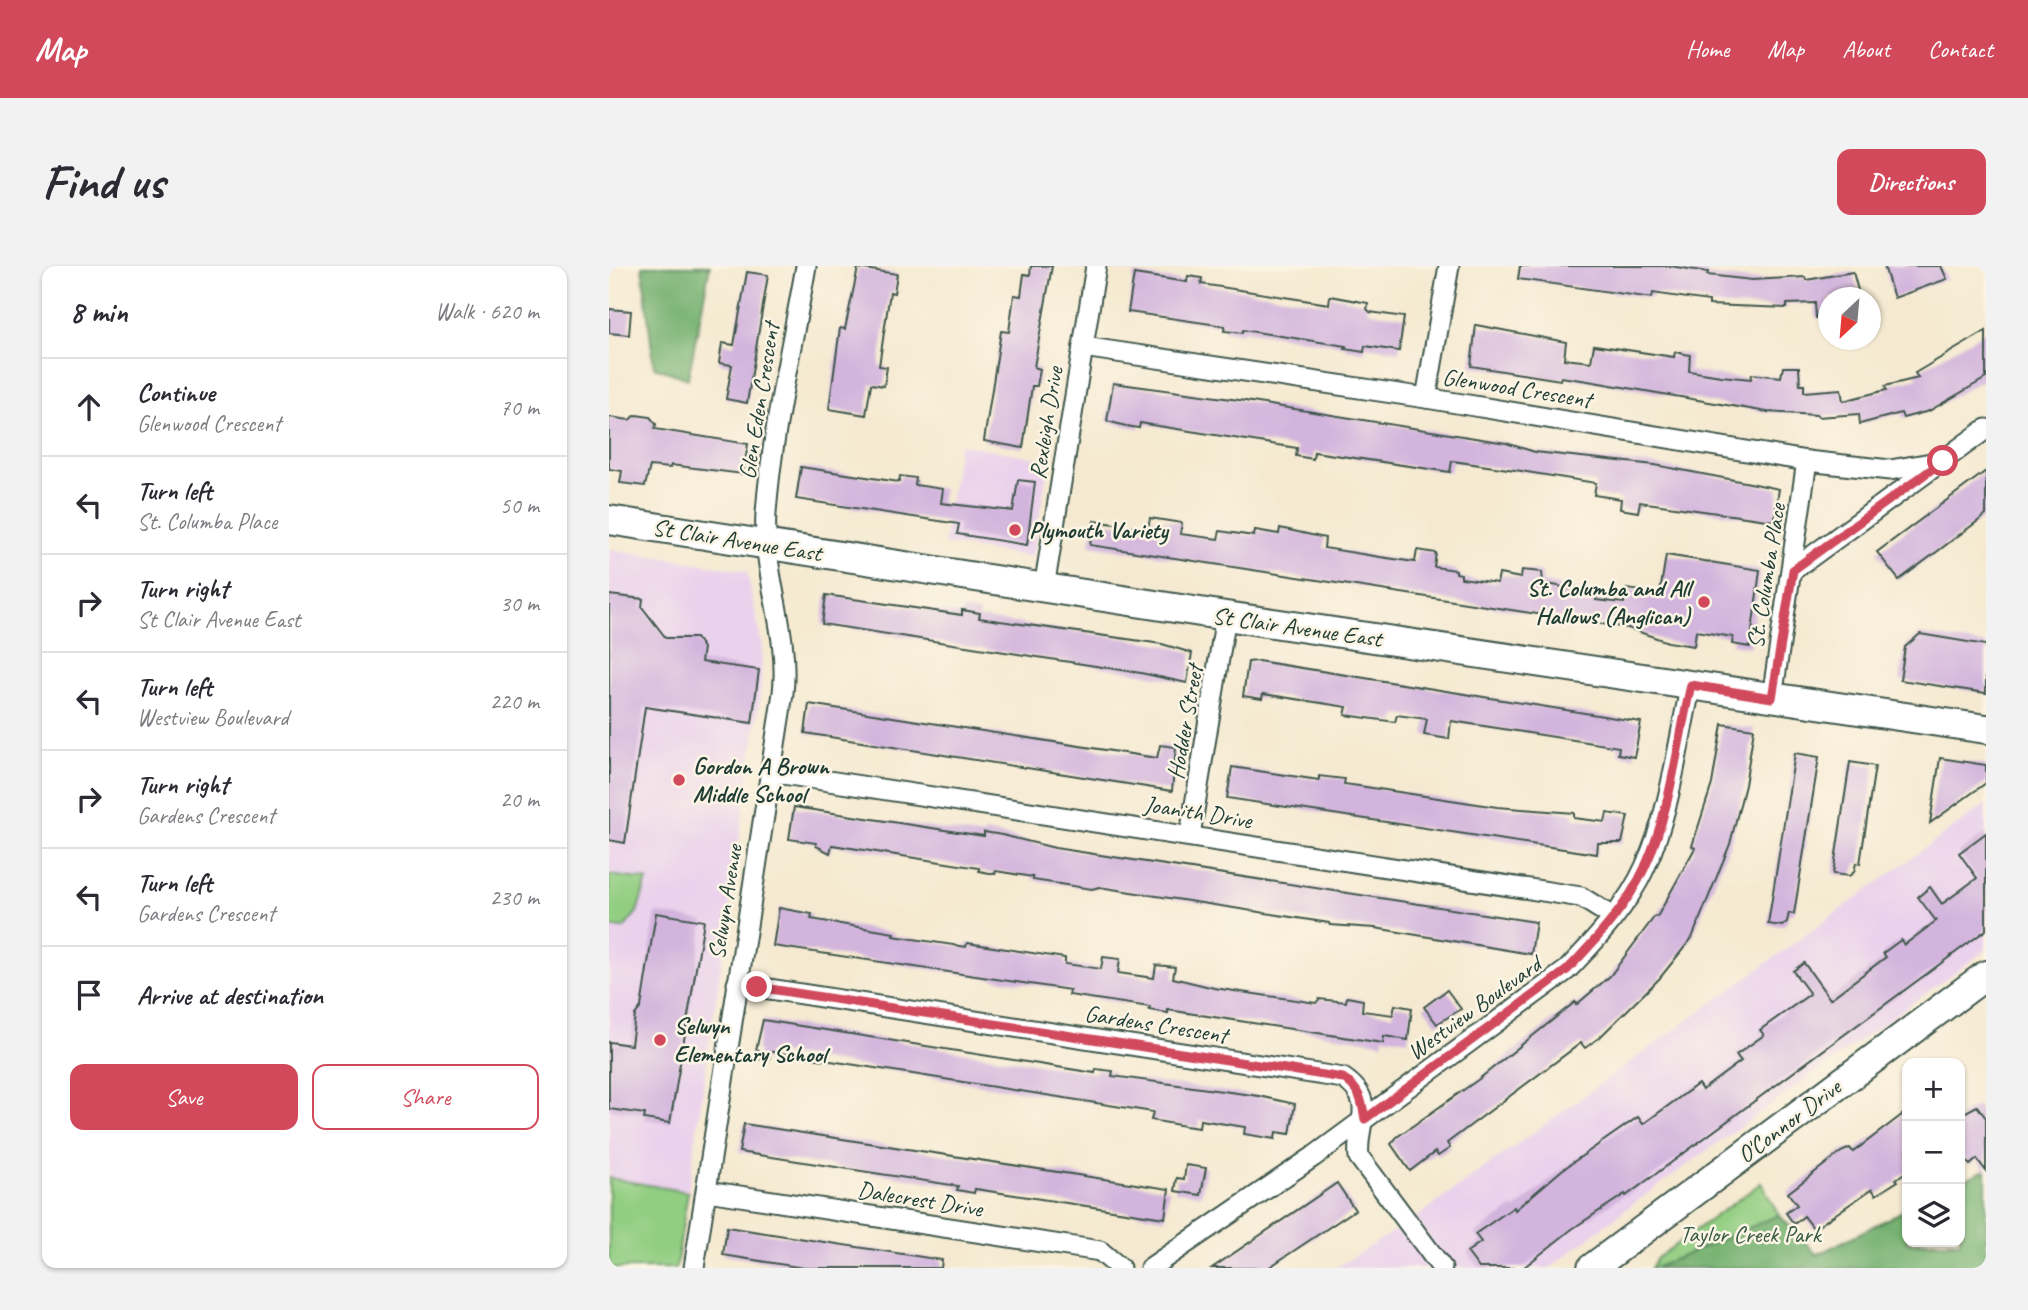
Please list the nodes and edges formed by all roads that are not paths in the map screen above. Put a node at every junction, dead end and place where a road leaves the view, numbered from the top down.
1 (806, 266) edge
2 (1096, 266) edge
3 (1449, 266) edge
4 (1083, 347) junction
5 (1426, 398) junction
6 (1986, 429) edge
7 (1807, 461) junction
8 (1943, 461) junction
9 (609, 520) edge
10 (767, 545) junction
11 (1793, 570) junction
12 (1044, 588) junction
13 (1226, 617) junction
14 (1691, 685) junction
15 (1772, 698) junction
16 (1986, 729) edge
17 (770, 772) junction
18 (1190, 835) junction
19 (1613, 917) junction
20 (1986, 975) edge
21 (737, 984) junction
22 (1365, 1119) junction
23 (707, 1191) junction
24 (1607, 1264) edge
25 (694, 1268) edge
26 (1121, 1268) edge
27 (1150, 1268) edge
28 (1442, 1268) edge

1 - 10 street, Glen Eden Crescent
2 - 4 street, Rexleigh Drive
3 - 5 street
4 - 5 street, Glenwood Crescent
4 - 12 street, Rexleigh Drive
5 - 7 street, Glenwood Crescent
6 - 8 street, Glenwood Crescent
7 - 8 street, Glenwood Crescent
7 - 11 street, St. Columba Place
8 - 11 street, Glenwood Crescent
9 - 10 main road, St Clair Avenue East
10 - 12 main road, St Clair Avenue East
10 - 17 street, Selwyn Avenue
11 - 15 street, St. Columba Place
12 - 13 main road, St Clair Avenue East
13 - 14 main road, St Clair Avenue East
13 - 18 street, Hodder Street
14 - 15 main road, St Clair Avenue East
14 - 19 street, Westview Boulevard
15 - 16 main road, St Clair Avenue East
17 - 18 street, Joanith Drive
17 - 21 street, Selwyn Avenue
18 - 19 street, Joanith Drive
19 - 22 street, Westview Boulevard
20 - 24 main road, O'Connor Drive
21 - 22 street, Gardens Crescent
21 - 23 street, Selwyn Avenue
22 - 27 street, Westview Boulevard
22 - 28 street, Gardens Crescent
23 - 25 street, Selwyn Avenue
23 - 26 street, Dalecrest Drive

